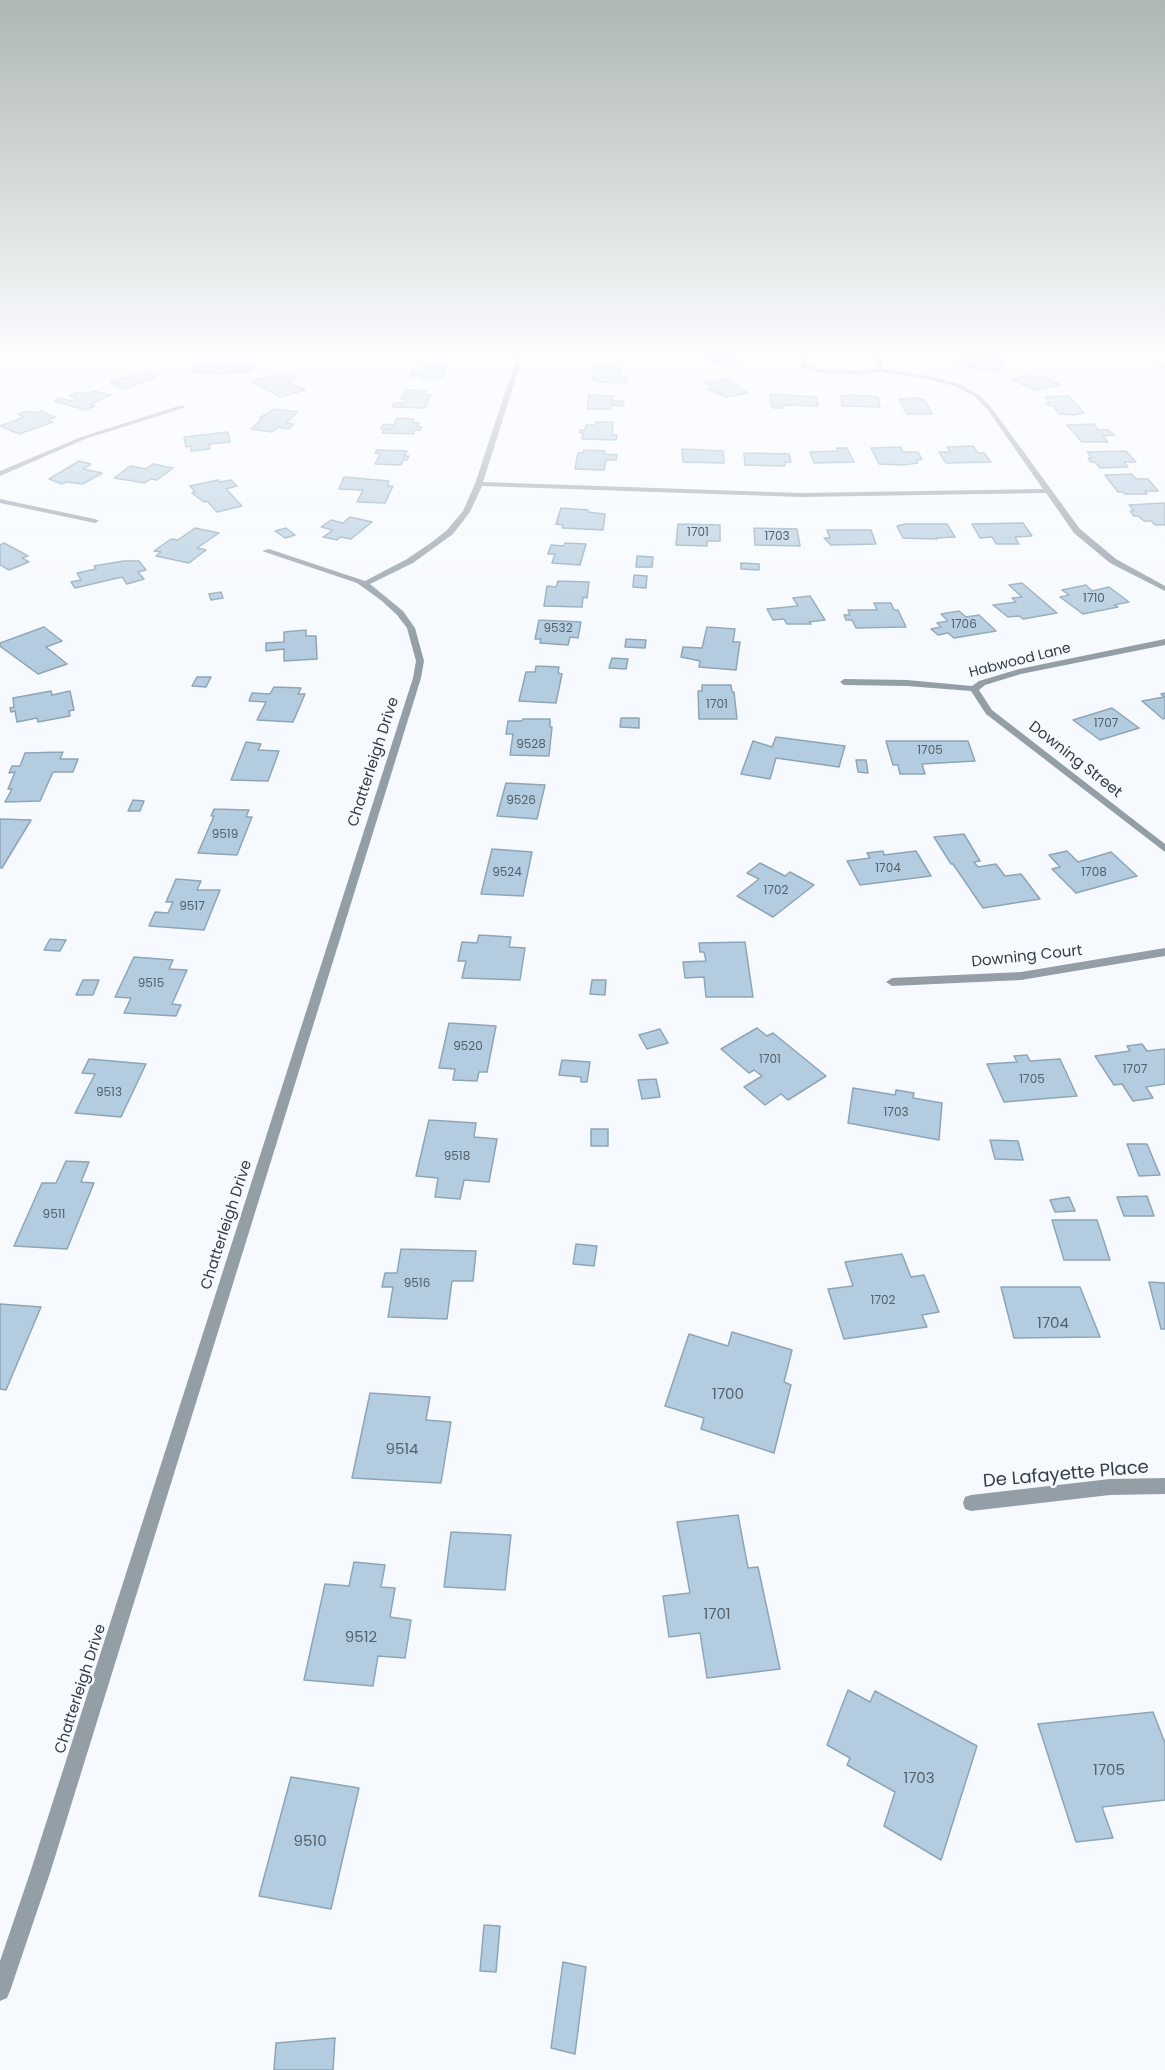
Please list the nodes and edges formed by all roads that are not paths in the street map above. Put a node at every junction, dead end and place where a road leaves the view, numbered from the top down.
1 (49, 453) edge
2 (489, 453) edge
3 (1021, 453) edge
4 (0, 474) edge
5 (479, 484) junction
6 (1048, 491) junction
7 (0, 501) edge
8 (95, 520) dead end
9 (266, 551) dead end
10 (364, 584) junction
11 (1165, 589) edge
12 (1165, 642) edge
13 (844, 682) dead end
14 (974, 689) junction
15 (1165, 849) edge
16 (1165, 952) edge
17 (892, 982) dead end
18 (1165, 1486) edge
19 (971, 1503) dead end
20 (0, 1991) edge

1 - 4 street
2 - 5 street
3 - 6 street
5 - 6 street
5 - 10 street
6 - 11 street
7 - 8 street
9 - 10 street, Chatterleigh Drive
10 - 20 street, Chatterleigh Drive
12 - 14 street, Habwood Lane
13 - 14 street, Habwood Lane
14 - 15 street, Downing Street
16 - 17 street, Downing Court
18 - 19 street, De Lafayette Place

